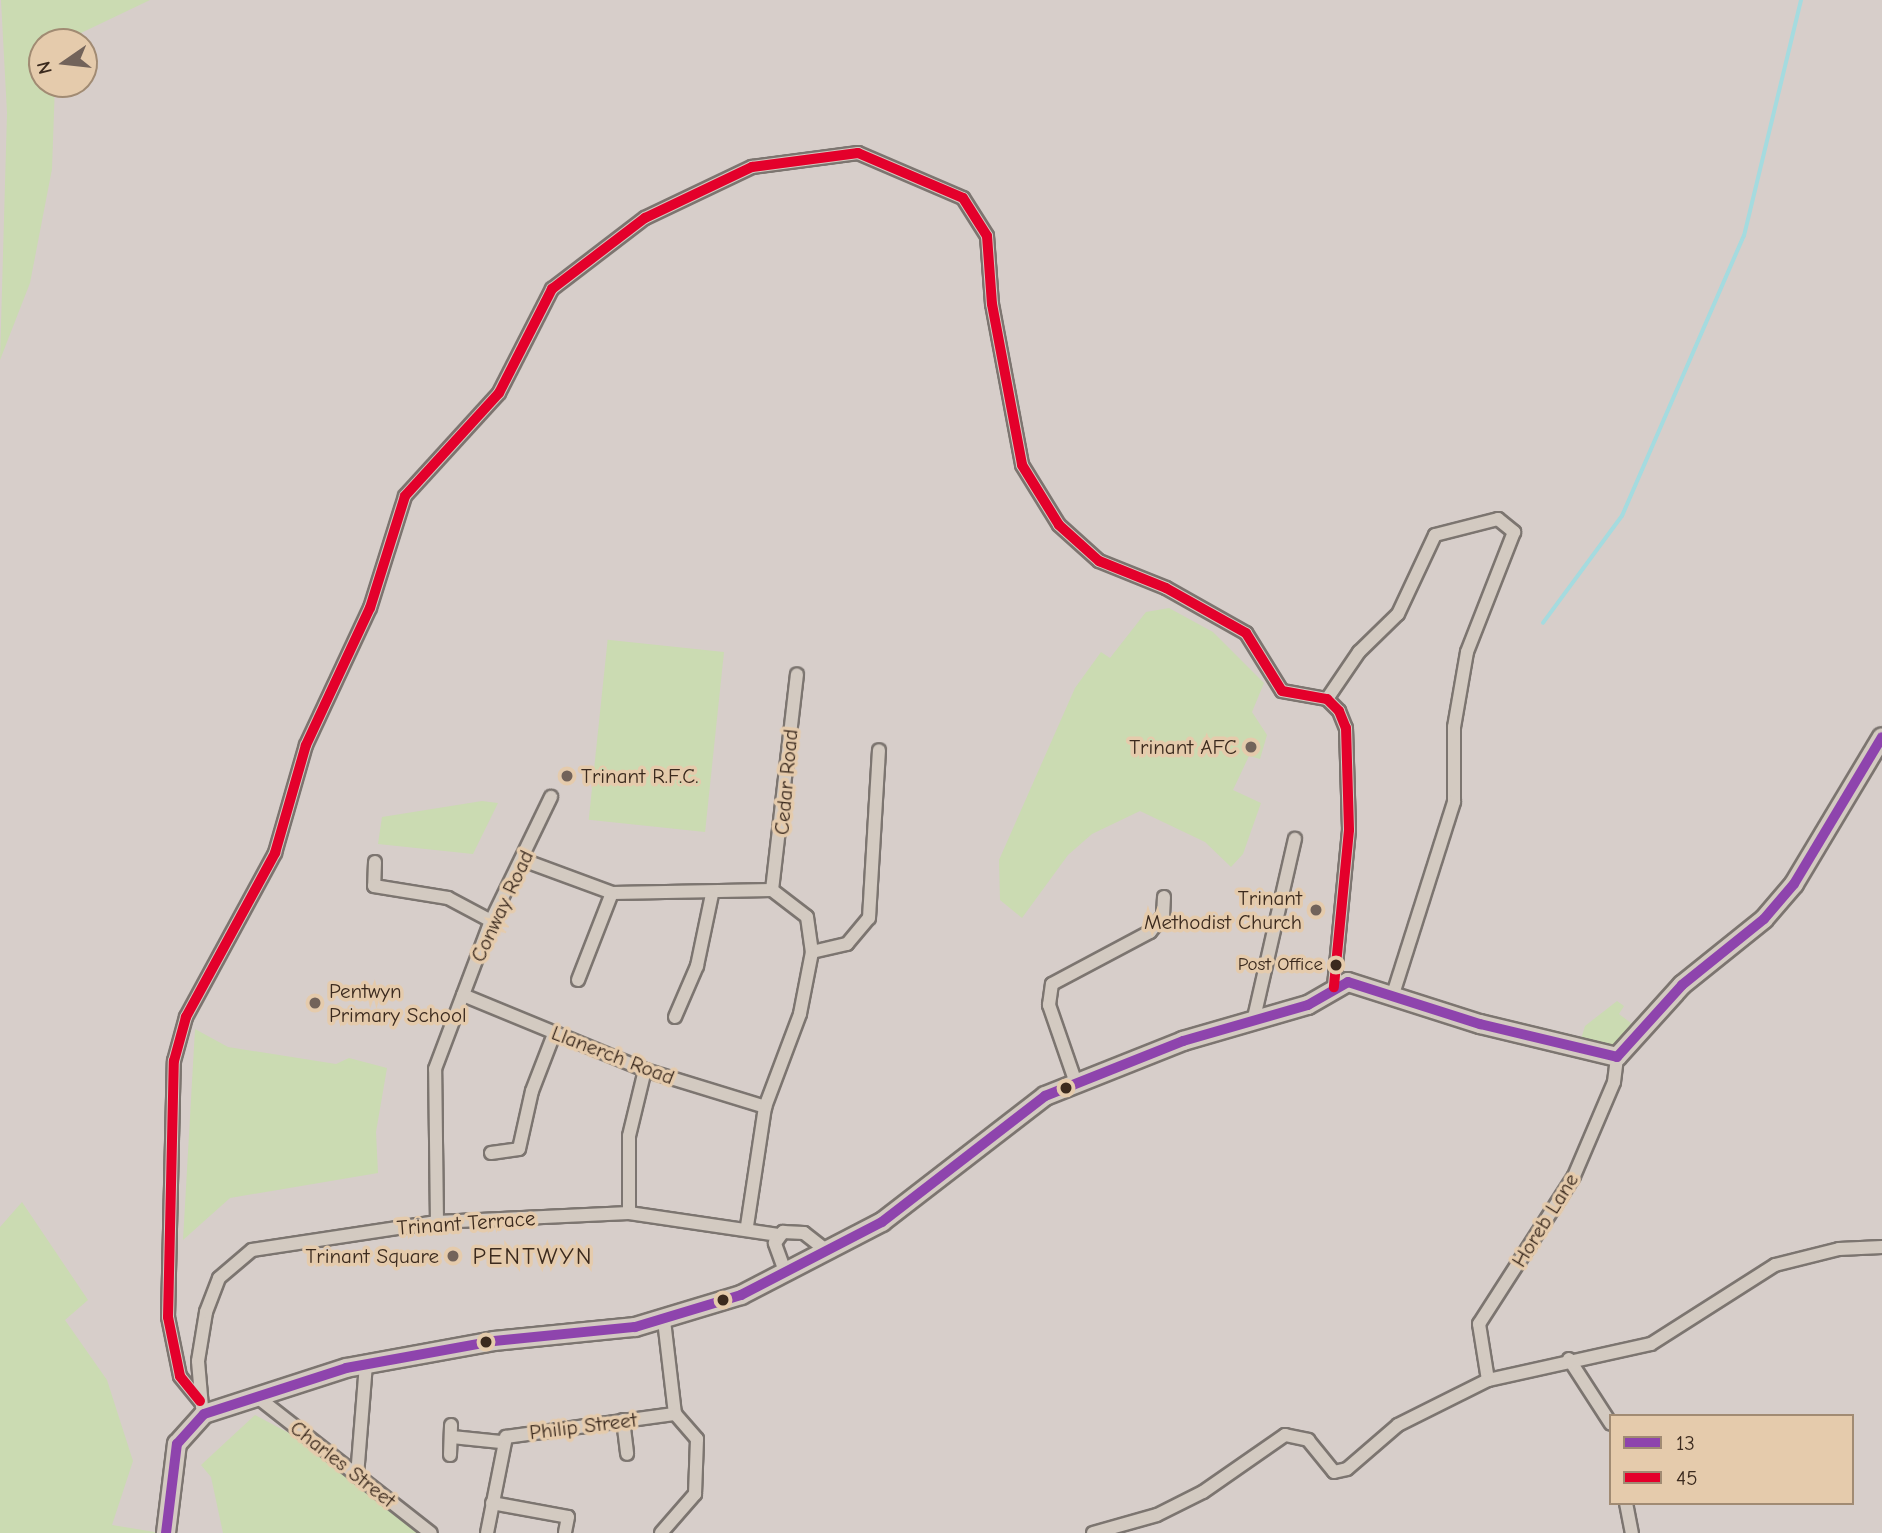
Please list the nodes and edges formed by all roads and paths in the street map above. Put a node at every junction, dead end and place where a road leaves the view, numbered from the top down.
1 (797, 674) dead end
2 (1327, 699) junction
3 (1882, 737) edge
4 (878, 750) dead end
5 (551, 797) dead end
6 (1295, 839) dead end
7 (523, 860) junction
8 (375, 862) dead end
9 (772, 890) junction
10 (612, 893) junction
11 (712, 894) junction
12 (1164, 898) dead end
13 (491, 921) junction
14 (813, 952) junction
15 (578, 980) dead end
16 (1334, 987) junction
17 (1393, 994) junction
18 (463, 995) junction
19 (675, 1017) dead end
20 (1253, 1022) junction
21 (554, 1034) junction
22 (1617, 1057) junction
23 (645, 1070) junction
24 (1076, 1083) junction
25 (765, 1107) junction
26 (491, 1153) dead end
27 (629, 1213) junction
28 (437, 1222) junction
29 (747, 1226) junction
30 (778, 1235) junction
31 (1882, 1247) edge
32 (827, 1251) junction
33 (786, 1274) junction
34 (664, 1320) junction
35 (1569, 1359) junction
36 (366, 1365) junction
37 (1488, 1380) junction
38 (256, 1396) junction
39 (202, 1408) junction
40 (675, 1414) junction
41 (623, 1420) junction
42 (1609, 1421) edge
43 (501, 1442) junction
44 (627, 1454) dead end
45 (450, 1455) dead end
46 (357, 1476) junction
47 (492, 1503) junction
48 (1626, 1505) edge
49 (166, 1533) edge
50 (430, 1533) edge
51 (487, 1533) edge
52 (565, 1533) edge
53 (661, 1533) edge
54 (1093, 1533) edge
55 (1632, 1533) edge

1 - 9 street, Cedar Road
2 - 16 street
2 - 17 street
2 - 39 street
3 - 22 street
4 - 14 street
5 - 7 street, Conway Road
6 - 20 street
7 - 10 street
7 - 13 street, Conway Road
8 - 13 street
9 - 11 street
9 - 14 street
10 - 11 street
10 - 15 street
11 - 19 street
12 - 24 street
13 - 18 street, Conway Road
14 - 25 street
16 - 17 street
16 - 20 street
17 - 22 street
18 - 21 street, Llanerch Road
18 - 28 street, Conway Road
20 - 24 street
21 - 23 street, Llanerch Road
21 - 26 street
22 - 37 street, Horeb Lane
23 - 25 street, Llanerch Road
23 - 27 street
24 - 32 street
25 - 29 street
27 - 28 street, Trinant Terrace
27 - 29 street, Trinant Terrace
28 - 39 street, Trinant Terrace
29 - 30 street, Trinant Terrace
30 - 32 street, Trinant Terrace
30 - 33 street
31 - 35 street
32 - 33 street
33 - 34 street
34 - 36 street
34 - 40 street
35 - 37 street
35 - 42 street
36 - 38 street
36 - 46 street
37 - 54 street
38 - 39 street
38 - 46 street, Charles Street
39 - 49 street
40 - 41 street, Philip Street
40 - 53 street
41 - 43 street, Philip Street
41 - 44 street
43 - 45 street
43 - 47 street, Philip Street
46 - 50 street, Charles Street
47 - 51 street, Philip Street
47 - 52 street
48 - 55 street

